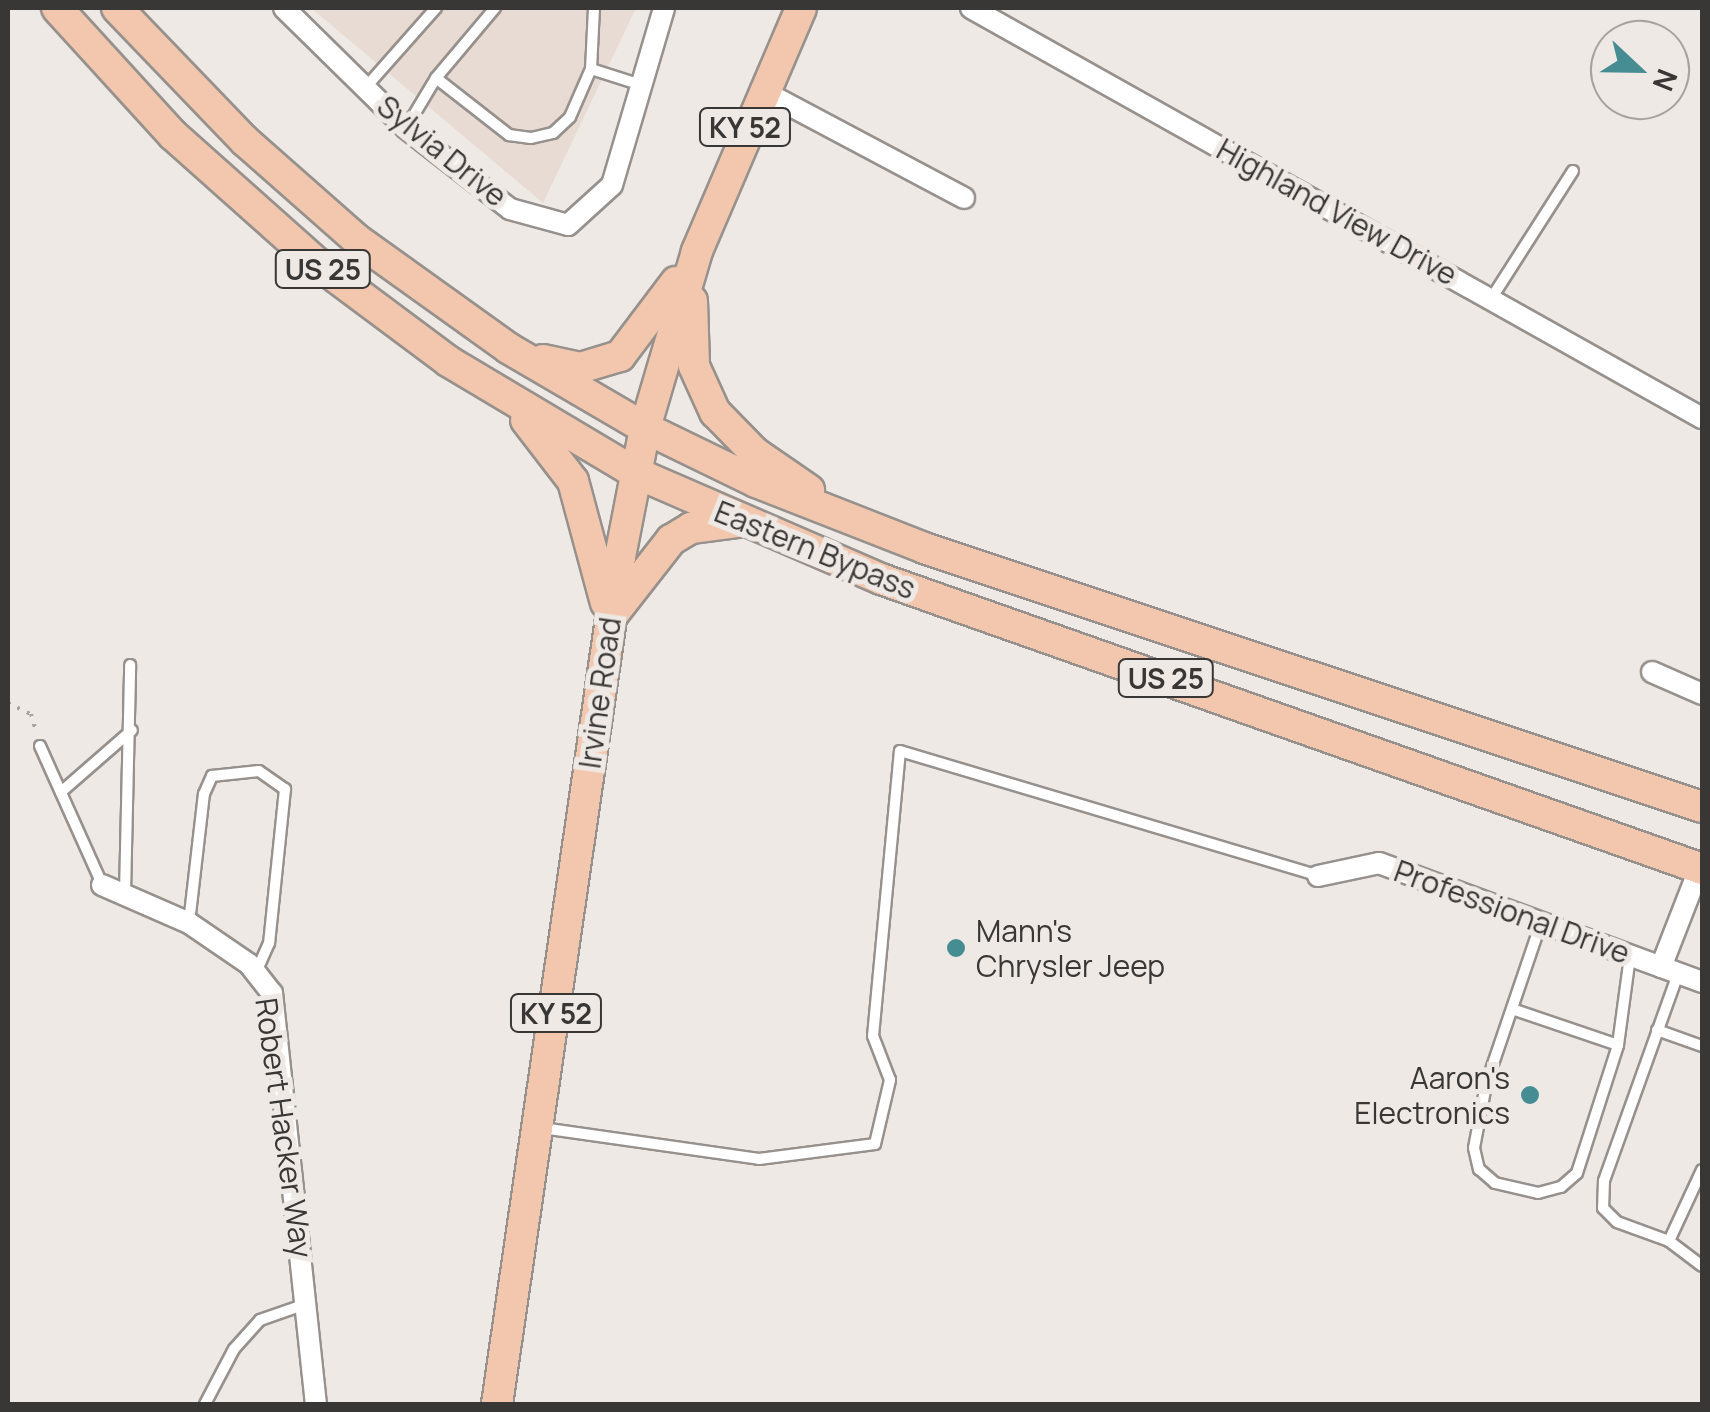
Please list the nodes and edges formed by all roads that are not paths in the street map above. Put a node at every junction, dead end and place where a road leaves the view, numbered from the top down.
1 (57, 8) edge
2 (117, 8) edge
3 (284, 8) edge
4 (436, 8) edge
5 (496, 8) edge
6 (594, 8) edge
7 (664, 8) edge
8 (801, 8) edge
9 (970, 8) edge
10 (591, 69) junction
11 (436, 78) junction
12 (641, 84) junction
13 (365, 88) junction
14 (762, 90) junction
15 (406, 128) junction
16 (1573, 170) dead end
17 (964, 198) dead end
18 (698, 250) junction
19 (1491, 299) junction
20 (508, 348) junction
21 (499, 394) junction
22 (1702, 418) edge
23 (645, 428) junction
24 (636, 473) junction
25 (737, 522) junction
26 (866, 527) junction
27 (610, 620) junction
28 (130, 666) dead end
29 (1652, 672) dead end
30 (1702, 694) edge
31 (132, 730) junction
32 (40, 746) road end
33 (61, 792) junction
34 (1702, 806) edge
35 (1702, 866) edge
36 (1318, 876) joint
37 (102, 885) joint
38 (125, 895) junction
39 (189, 923) junction
40 (1541, 923) junction
41 (1630, 956) junction
42 (1670, 970) junction
43 (256, 973) junction
44 (1702, 982) edge
45 (1512, 1009) junction
46 (1657, 1030) junction
47 (1618, 1045) junction
48 (1702, 1046) edge
49 (540, 1128) junction
50 (1702, 1170) edge
51 (1669, 1241) junction
52 (1702, 1266) edge
53 (307, 1304) junction
54 (205, 1404) edge
55 (316, 1404) edge
56 (496, 1404) edge

1 - 21 main road, Eastern Bypass / US 25
2 - 20 main road, Eastern Bypass / US 25
3 - 13 street, Sylvia Drive
4 - 13 lane
5 - 11 lane
6 - 10 lane
7 - 12 street, Sylvia Drive
8 - 14 main road, Irvine Road / KY 52
9 - 19 street, Highland View Drive
10 - 11 lane
10 - 12 lane
11 - 15 lane
12 - 15 street, Sylvia Drive
13 - 15 street, Sylvia Drive
14 - 17 street
14 - 18 main road, Irvine Road / KY 52
16 - 19 lane
18 - 20 main road
18 - 23 main road, Irvine Road / KY 52
18 - 26 main road
19 - 22 street, Highland View Drive
20 - 23 main road, Eastern Bypass / US 25
21 - 24 main road, Eastern Bypass / US 25
21 - 27 main road
23 - 24 main road, Irvine Road / KY 52
23 - 26 main road, Eastern Bypass / US 25
24 - 25 main road, Eastern Bypass / US 25
24 - 27 main road, Irvine Road / KY 52
25 - 27 main road
25 - 35 main road, Eastern Bypass / US 25
26 - 34 main road, Eastern Bypass / US 25
27 - 49 main road, Irvine Road / KY 52
28 - 31 lane
29 - 30 street
31 - 33 lane
31 - 38 lane
32 - 33 lane
33 - 37 lane
35 - 42 street
36 - 40 street, Professional Drive
36 - 49 lane
37 - 38 street, Robert Hacker Way
38 - 39 street, Robert Hacker Way
39 - 43 street, Robert Hacker Way
39 - 43 lane
40 - 41 street, Professional Drive
40 - 45 lane
41 - 42 street, Professional Drive
41 - 47 lane
42 - 44 street, Professional Drive
42 - 46 lane
43 - 53 street, Robert Hacker Way
45 - 47 lane
45 - 47 lane
46 - 48 lane
46 - 51 lane
49 - 56 main road, Irvine Road / KY 52
50 - 51 lane
51 - 52 lane
53 - 54 lane
53 - 55 street, Robert Hacker Way

